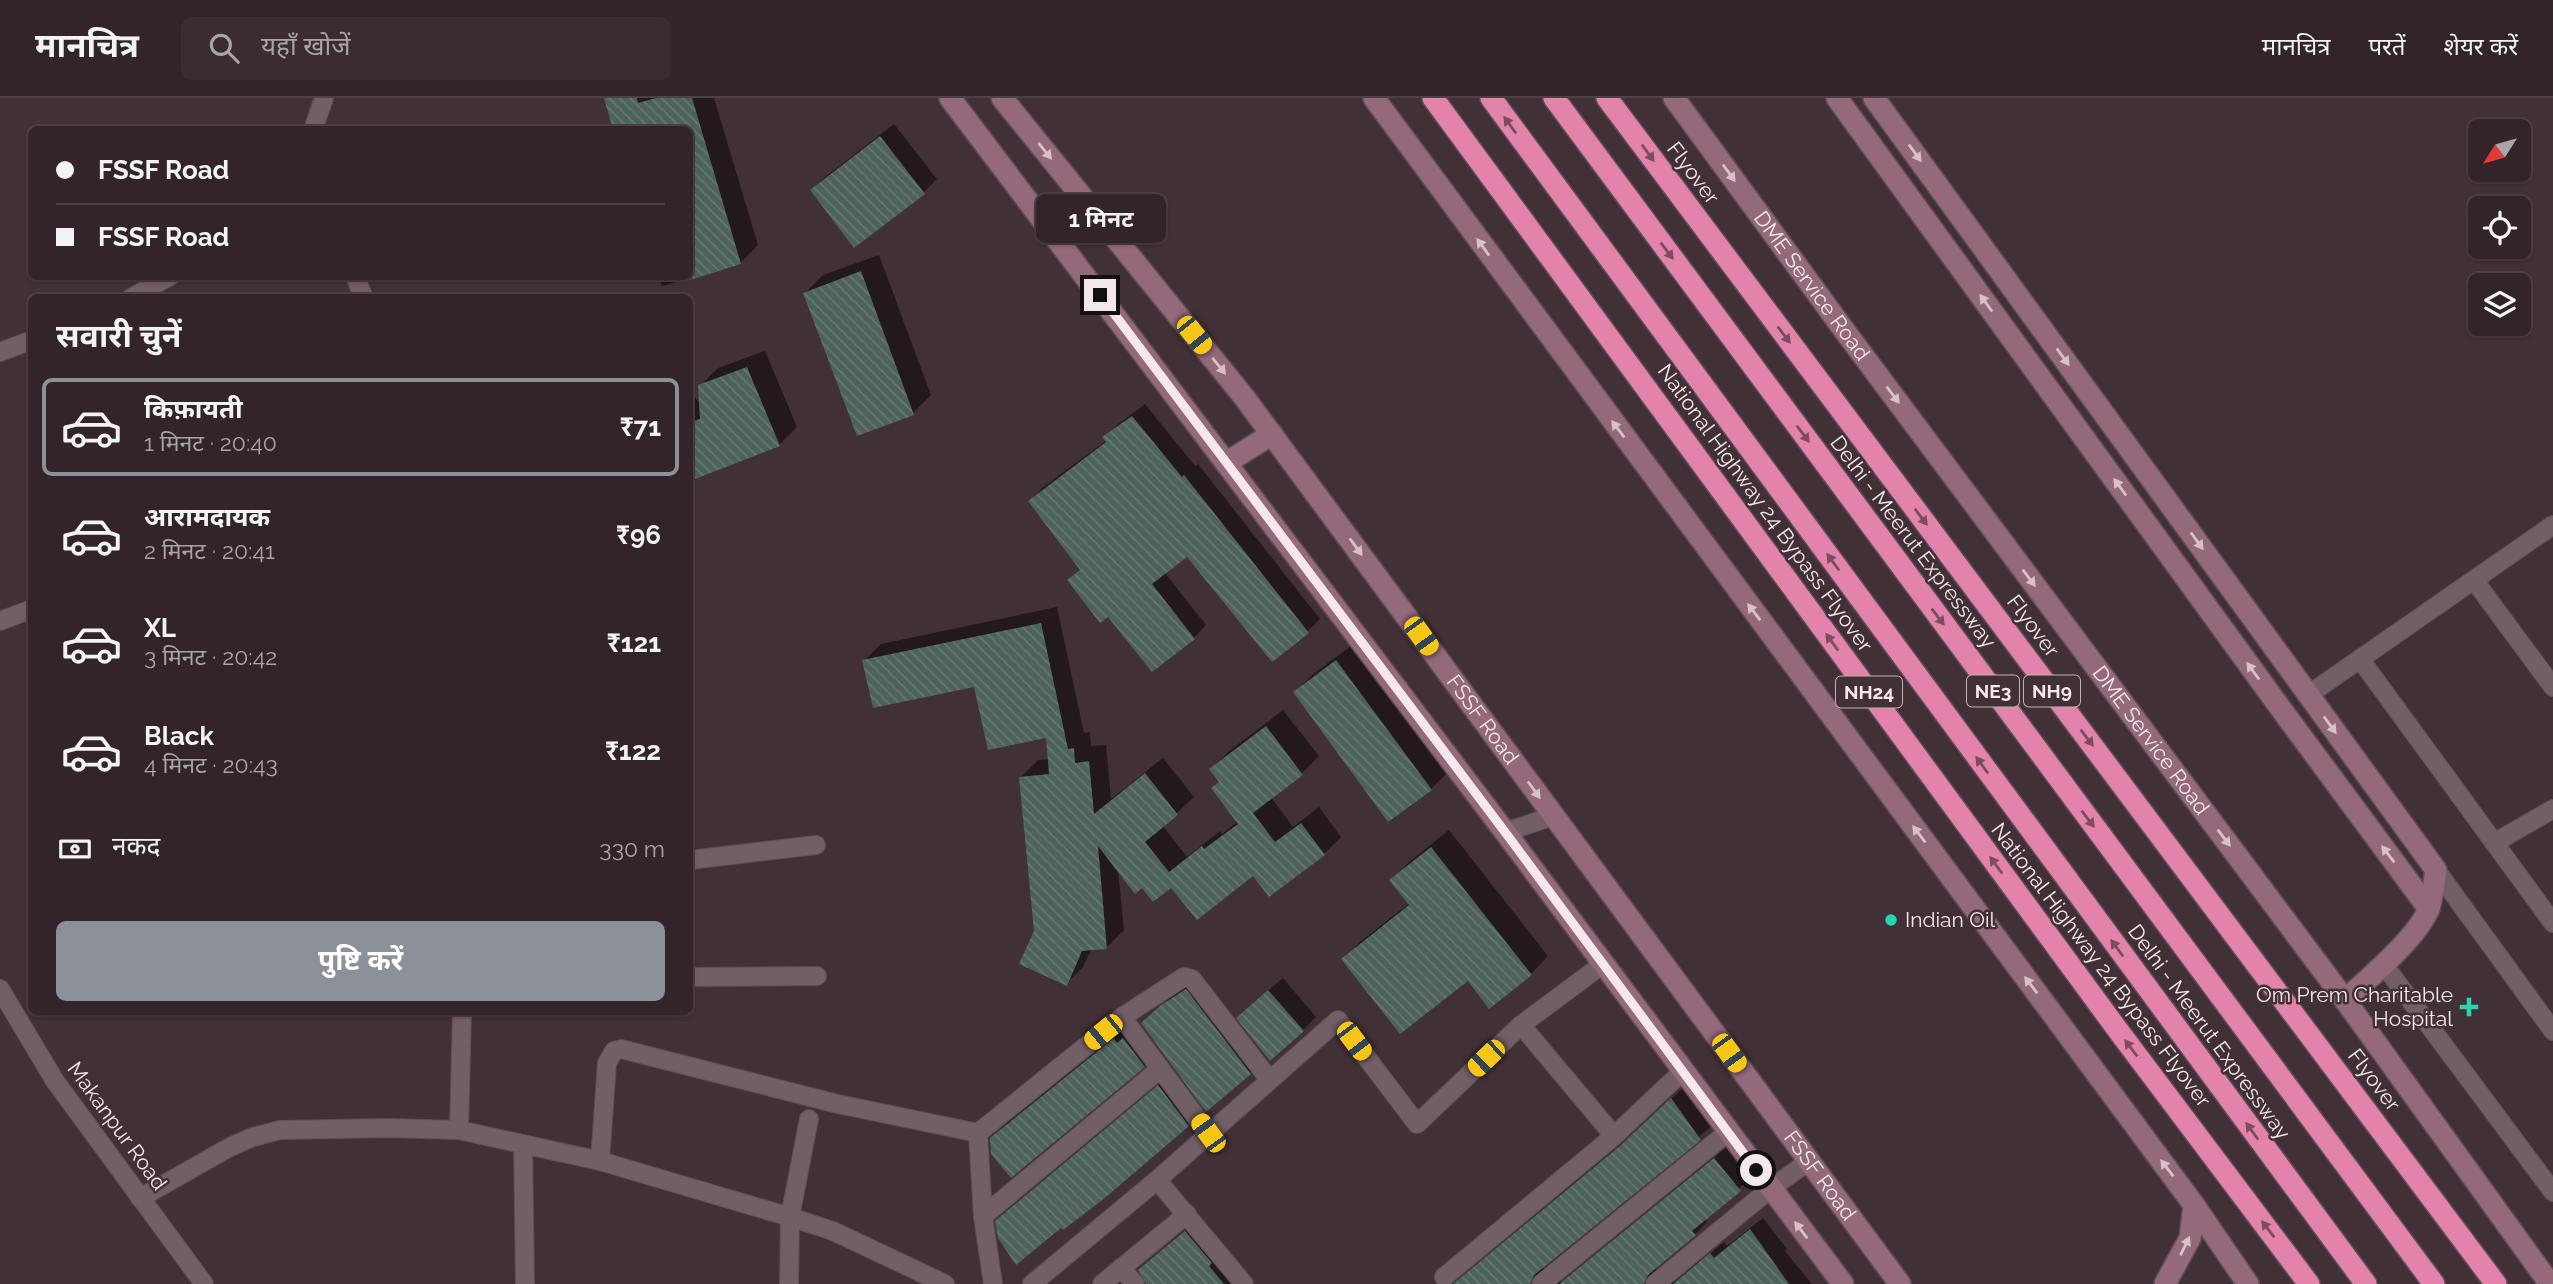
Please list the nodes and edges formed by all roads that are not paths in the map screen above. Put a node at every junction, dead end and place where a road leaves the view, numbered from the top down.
1 (324, 98) edge
2 (950, 98) edge
3 (1002, 98) edge
4 (1374, 98) edge
5 (1433, 98) edge
6 (1491, 98) edge
7 (1554, 98) edge
8 (1607, 98) edge
9 (1674, 98) edge
10 (1837, 98) edge
11 (1874, 98) edge
12 (315, 126) edge
13 (163, 280) edge
14 (138, 294) edge
15 (28, 342) edge
16 (0, 352) edge
17 (1272, 434) junction
18 (1226, 463) junction
19 (2553, 526) edge
20 (2474, 580) junction
21 (2241, 603) junction
22 (28, 610) edge
23 (0, 621) edge
24 (2218, 622) junction
25 (2360, 659) junction
26 (2553, 687) edge
27 (2308, 695) junction
28 (2553, 809) edge
29 (1554, 816) junction
30 (1505, 832) junction
31 (2494, 843) junction
32 (816, 845) dead end
33 (693, 860) edge
34 (2436, 870) junction
35 (2429, 909) junction
36 (2553, 923) edge
37 (1603, 964) junction
38 (2384, 965) junction
39 (817, 976) dead end
40 (693, 977) edge
41 (0, 989) edge
42 (2345, 1000) junction
43 (462, 1015) edge
44 (1122, 1017) junction
45 (1521, 1026) junction
46 (2553, 1031) edge
47 (1160, 1069) junction
48 (1683, 1071) junction
49 (1269, 1079) junction
50 (809, 1119) dead end
51 (459, 1130) junction
52 (1728, 1132) junction
53 (978, 1133) junction
54 (1208, 1133) junction
55 (1614, 1136) junction
56 (523, 1144) junction
57 (600, 1161) junction
58 (1809, 1161) junction
59 (1157, 1180) junction
60 (1770, 1189) junction
61 (2553, 1192) edge
62 (140, 1198) junction
63 (2194, 1205) junction
64 (1187, 1214) junction
65 (983, 1216) junction
66 (790, 1217) junction
67 (1121, 1268) junction
68 (1444, 1277) dead end
69 (204, 1284) edge
70 (525, 1284) edge
71 (789, 1284) edge
72 (944, 1284) edge
73 (993, 1284) edge
74 (1032, 1284) edge
75 (1102, 1284) edge
76 (1135, 1284) edge
77 (1244, 1284) edge
78 (1541, 1284) edge
79 (1656, 1284) edge
80 (1843, 1284) edge
81 (1900, 1284) edge
82 (2165, 1284) edge
83 (2248, 1284) edge
84 (2309, 1284) edge
85 (2366, 1284) edge
86 (2434, 1284) edge
87 (2496, 1284) edge
88 (2550, 1284) edge

1 - 12 street
2 - 18 street
3 -> 17 street, FSSF Road
63 -> 4 street
84 -> 5 highway, National Highway 24 Bypass Flyover / NH24
85 -> 6 highway, Delhi - Meerut Expressway / NE3
7 -> 86 highway, Delhi - Meerut Expressway / NE3
8 -> 87 highway, Flyover / NH9
9 -> 42 street, DME Service Road
24 -> 10 street
11 -> 21 street
13 - 14 street
15 - 16 street
17 - 18 street
17 -> 29 street, FSSF Road
18 - 30 street
19 - 20 street
20 - 25 street
20 - 26 street
21 - 24 street
21 - 27 street
22 - 23 street
35 -> 24 street
25 - 27 street
25 - 31 street
27 -> 34 street
28 - 31 street
29 - 30 street
29 - 58 street, FSSF Road
30 - 37 street
31 - 36 street
32 - 33 street
34 - 35 street
34 - 46 street
35 - 38 street
37 - 45 street
37 - 48 street
38 - 42 street
38 - 61 street
39 - 40 street
41 - 62 street, Makanpur Road
42 - 88 street, DME Service Road
43 - 51 street
44 - 47 street
44 - 49 street
44 - 53 street
45 - 49 street
45 - 55 street
47 - 54 street
47 - 65 street
48 - 52 street
48 - 55 street
49 - 54 street
50 - 66 street
51 - 56 street
51 - 62 street
52 - 60 street
52 - 78 street
53 - 57 street
53 - 65 street
54 - 59 street
55 - 68 street
56 - 57 street
56 - 70 street
57 - 66 street
58 - 60 street
58 - 81 street, FSSF Road
59 - 64 street
59 - 74 street
60 - 79 street
80 -> 60 street
62 - 69 street, Makanpur Road
82 -> 63 street
63 - 83 street
64 - 67 street
64 - 77 street
65 - 73 street
66 - 71 street
66 - 72 street
67 - 75 street
67 - 76 street

